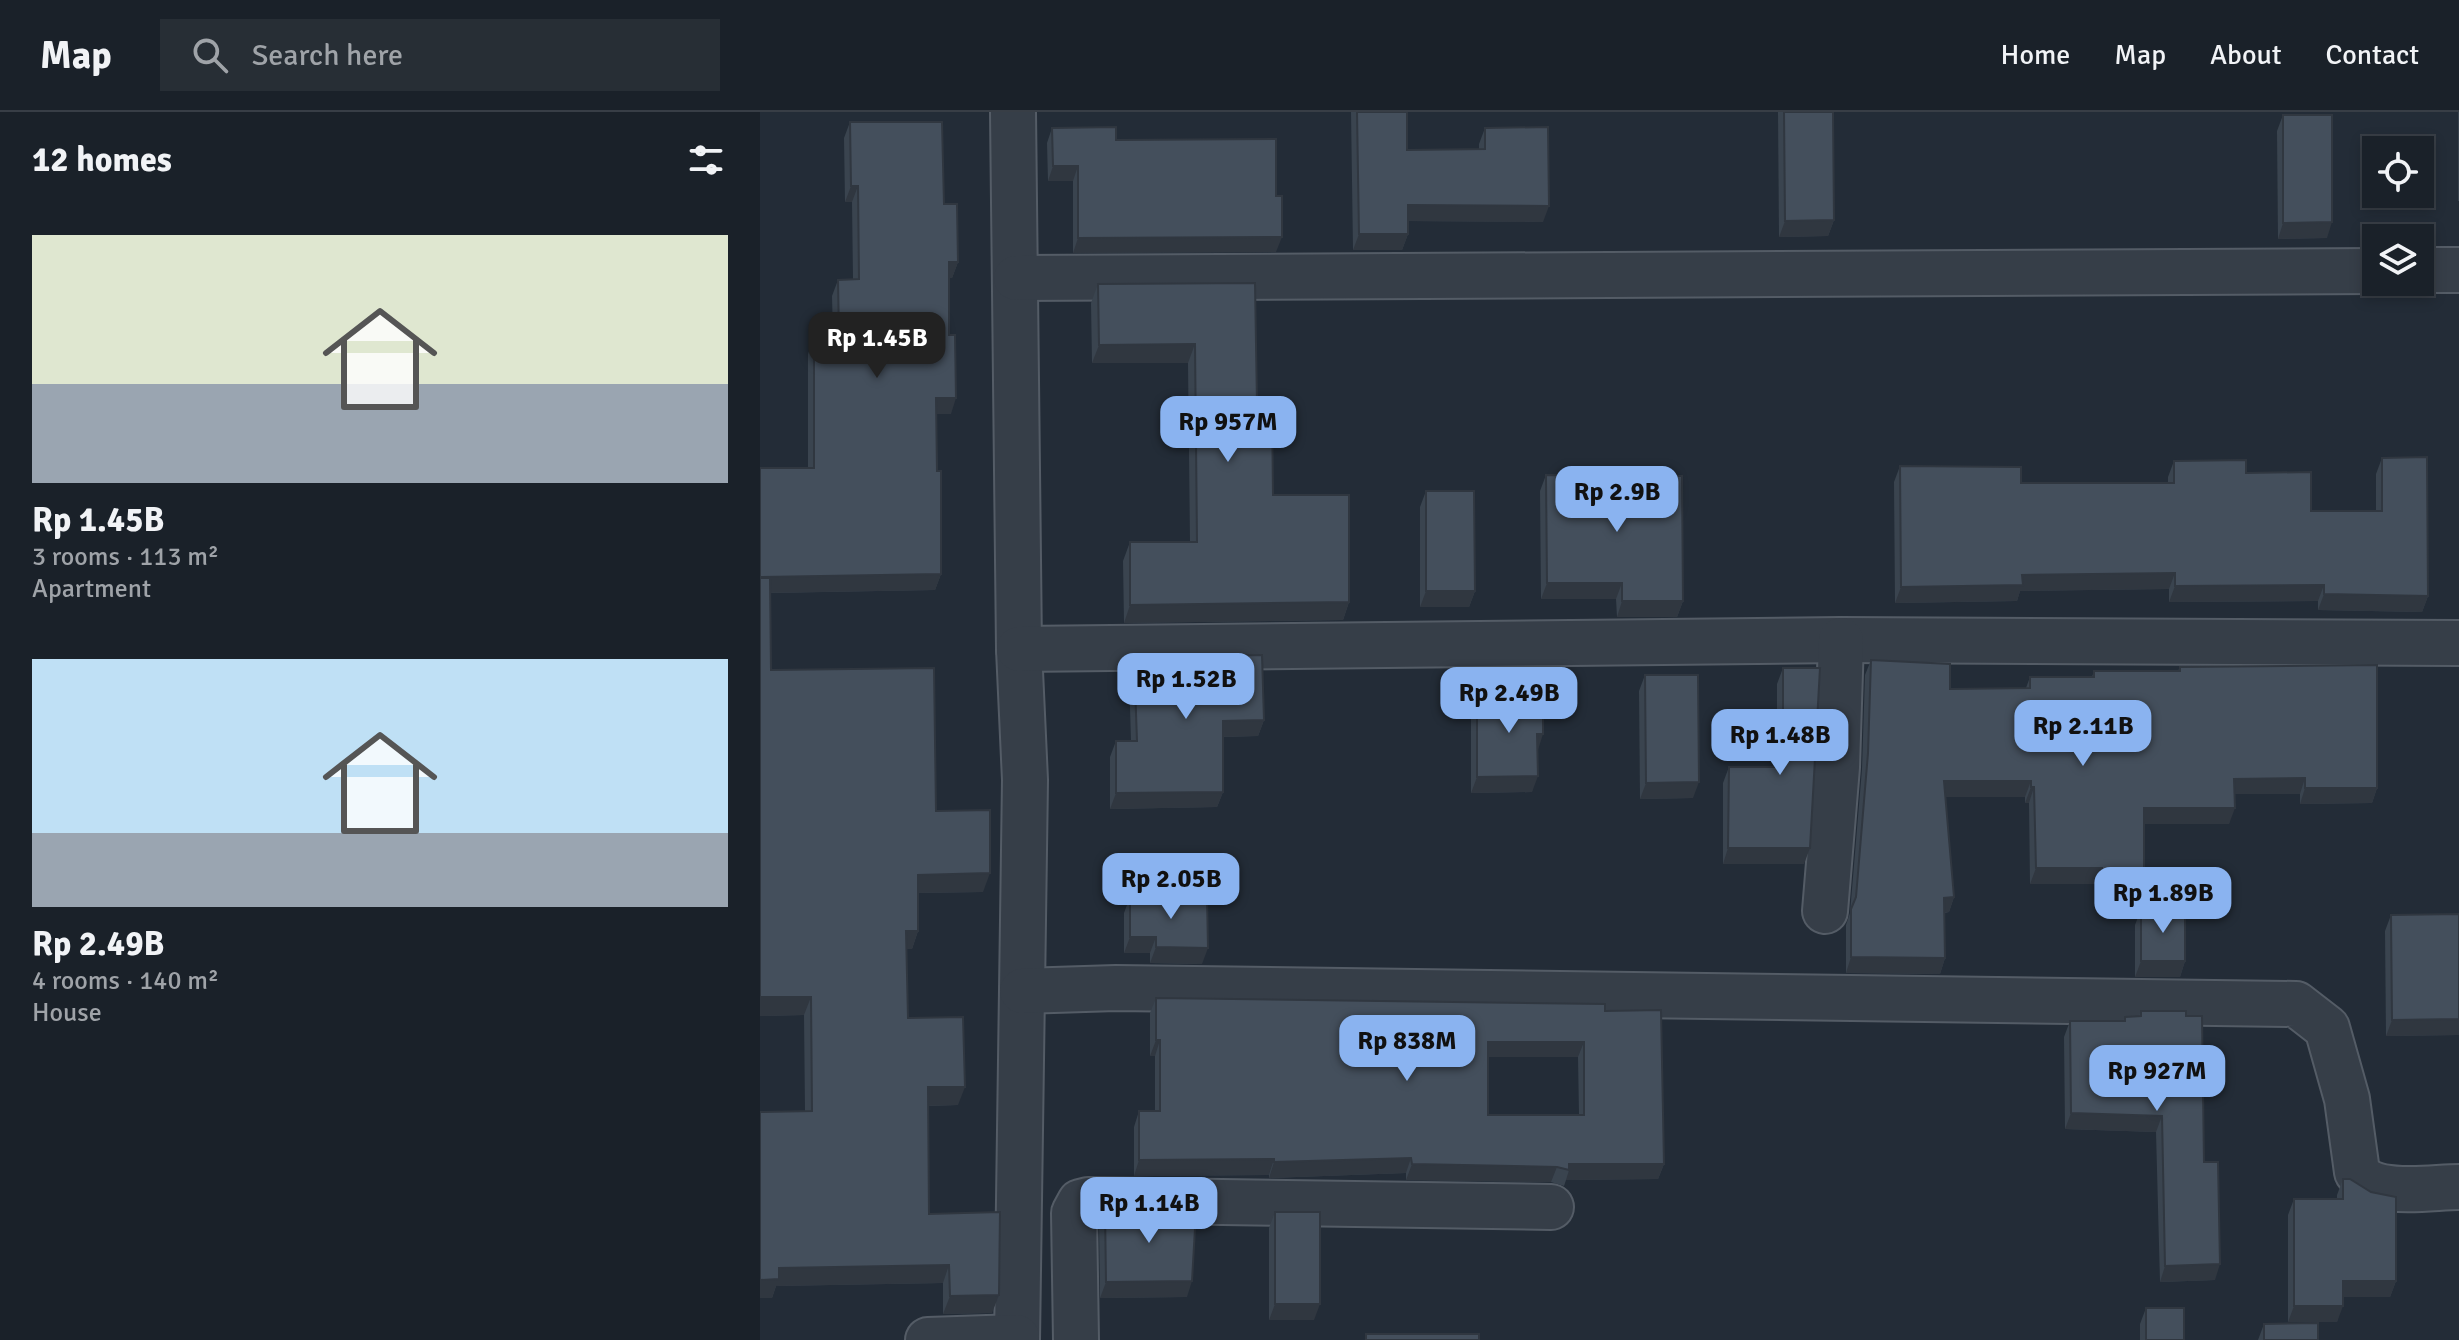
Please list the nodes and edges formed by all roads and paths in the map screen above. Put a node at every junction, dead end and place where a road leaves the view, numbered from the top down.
1 (1013, 112) edge
2 (2434, 270) edge
3 (2459, 270) edge
4 (2362, 271) edge
5 (1016, 278) junction
6 (1841, 640) junction
7 (2459, 643) edge
8 (1019, 649) junction
9 (1825, 911) dead end
10 (1022, 991) junction
11 (2459, 1187) edge
12 (1551, 1207) dead end
13 (1017, 1339) edge
14 (928, 1340) edge
15 (1076, 1340) edge

1 - 5 street
2 - 3 street
4 - 5 street
5 - 8 street
6 - 7 street
6 - 8 street
6 - 9 street
8 - 10 street
10 - 11 street
10 - 13 street
12 - 15 street
13 - 14 street

